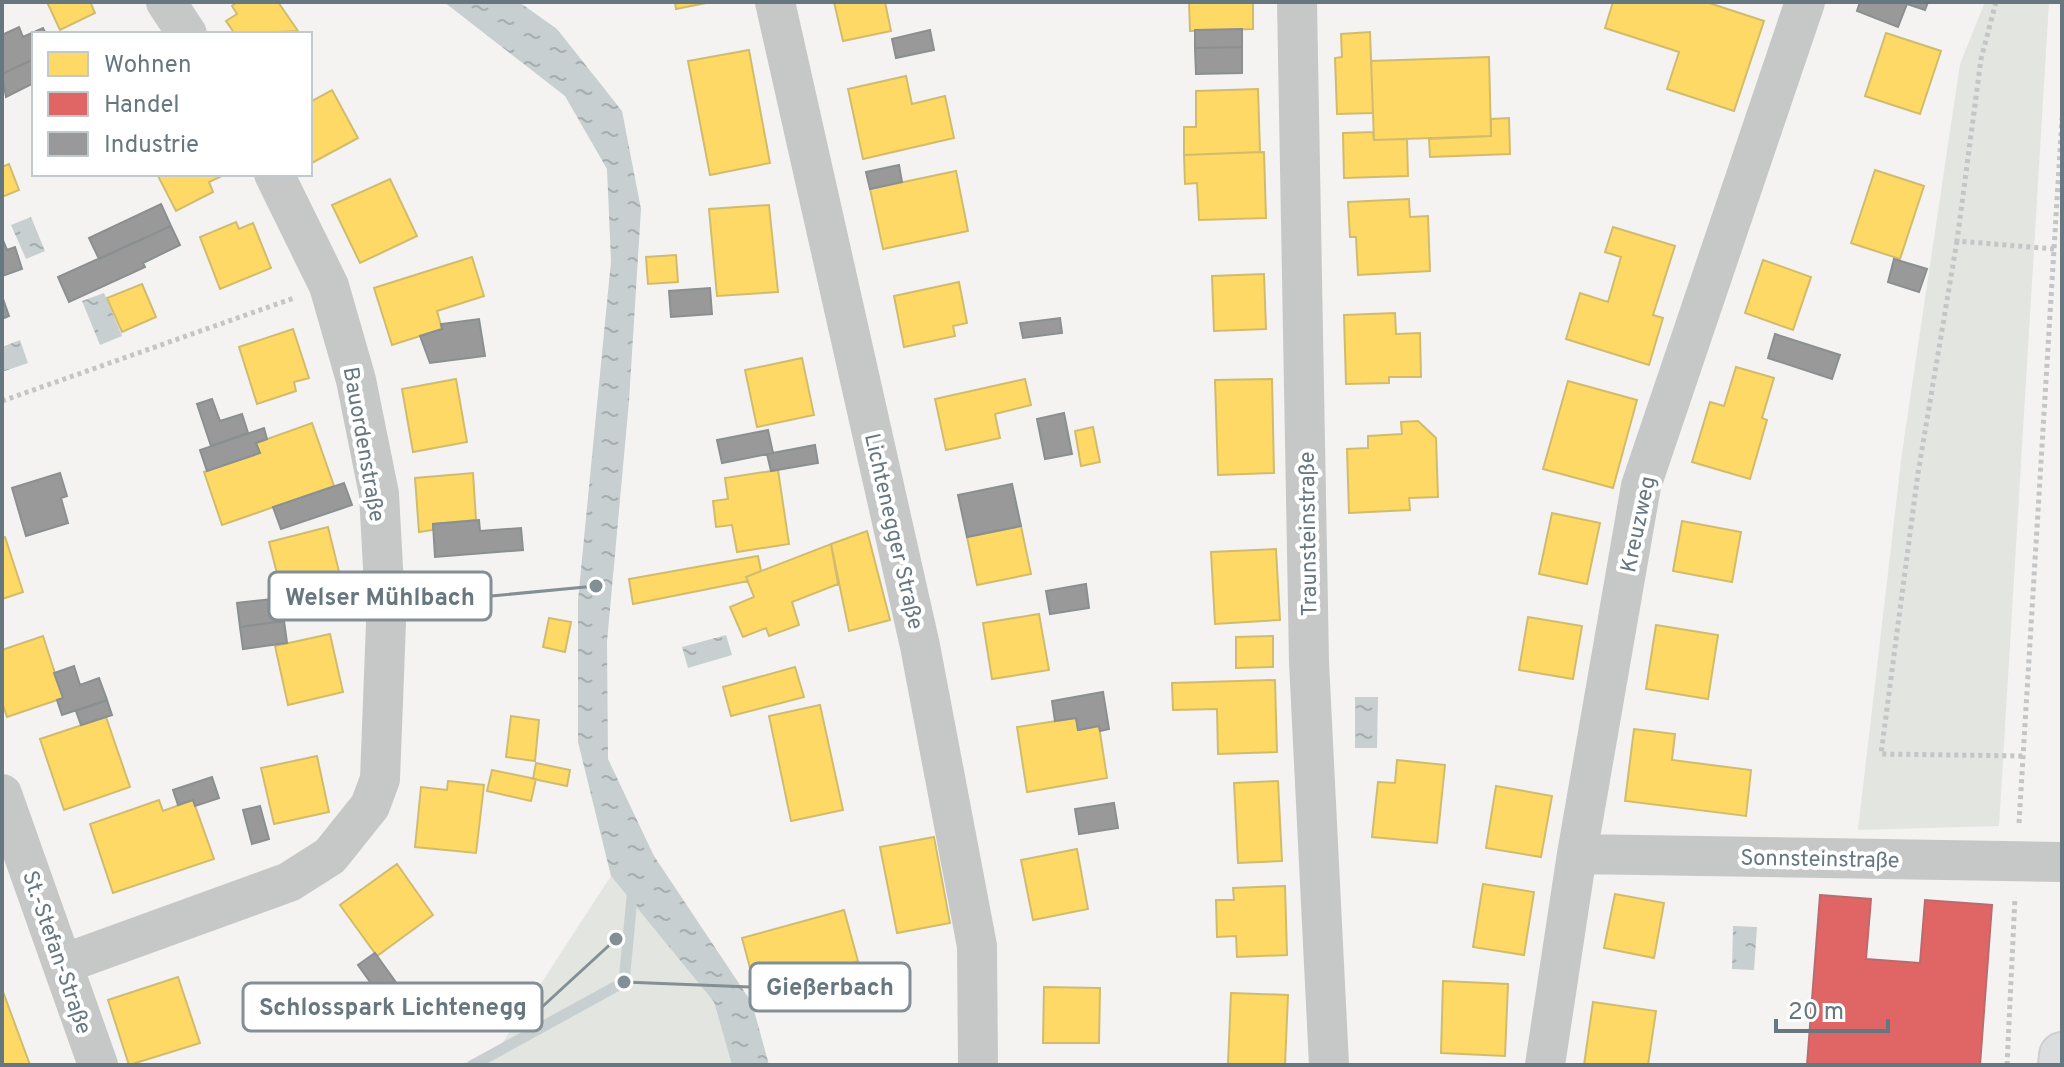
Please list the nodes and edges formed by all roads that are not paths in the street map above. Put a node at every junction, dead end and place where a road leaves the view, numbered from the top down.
1 (166, 2) edge
2 (775, 2) edge
3 (1297, 2) edge
4 (1805, 2) edge
5 (186, 32) edge
6 (275, 176) edge
7 (2, 794) edge
8 (1577, 854) junction
9 (2062, 862) edge
10 (63, 964) junction
11 (2062, 1055) edge
12 (98, 1065) edge
13 (978, 1065) edge
14 (1329, 1065) edge
15 (1545, 1065) edge
16 (2061, 1065) edge

1 - 5 street
2 - 13 street, Lichtenegger Straße
3 - 14 street, Traunsteinstraße
4 - 8 street, Kreuzweg
6 - 10 street, Bauordenstraße
7 - 10 street, St.-Stefan-Straße
8 - 9 street, Sonnsteinstraße
8 - 15 street, Kreuzweg
10 - 12 street, St.-Stefan-Straße
11 - 16 main road

